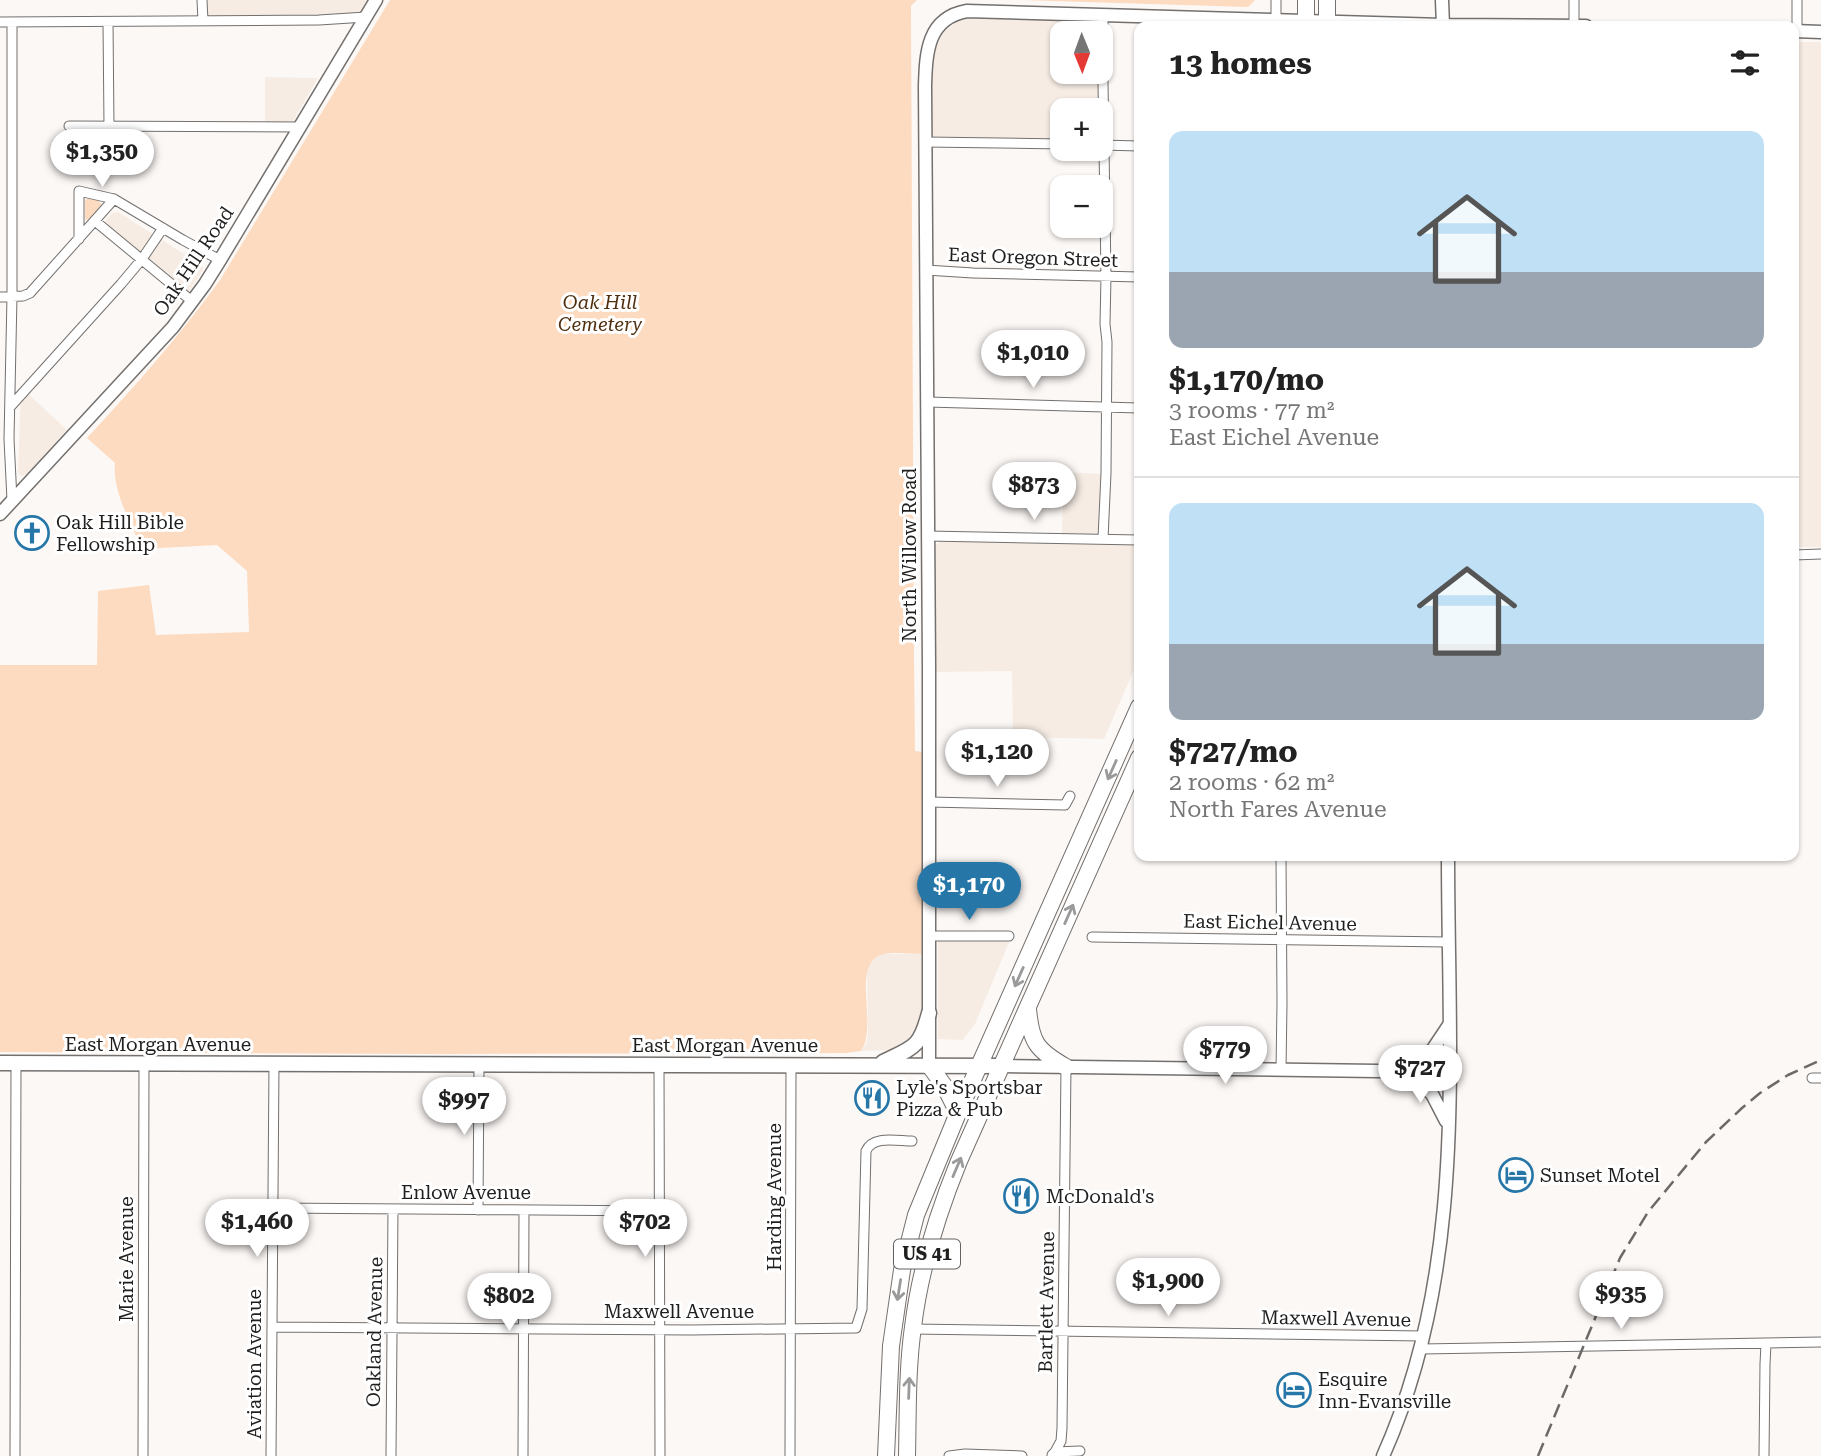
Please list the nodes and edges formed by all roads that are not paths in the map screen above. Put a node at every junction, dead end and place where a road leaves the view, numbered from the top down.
1 (202, 0) edge
2 (376, 0) edge
3 (1276, 0) edge
4 (1306, 0) edge
5 (1327, 0) edge
6 (1442, 0) edge
7 (1574, 0) edge
8 (1797, 0) edge
9 (1103, 15) junction
10 (366, 18) junction
11 (203, 21) junction
12 (1233, 21) edge
13 (1276, 21) edge
14 (1306, 21) edge
15 (1327, 21) edge
16 (1443, 21) edge
17 (1574, 21) edge
18 (1796, 21) edge
19 (0, 22) edge
20 (12, 22) junction
21 (107, 22) junction
22 (1799, 31) edge
23 (1821, 32) edge
24 (1102, 98) edge
25 (109, 125) junction
26 (69, 126) dead end
27 (300, 127) junction
28 (926, 142) junction
29 (1050, 144) edge
30 (1113, 145) edge
31 (1134, 146) edge
32 (1103, 161) edge
33 (114, 199) junction
34 (95, 221) junction
35 (163, 228) junction
36 (79, 239) junction
37 (142, 260) junction
38 (220, 260) junction
39 (926, 270) junction
40 (1106, 276) junction
41 (1134, 277) edge
42 (12, 296) junction
43 (0, 297) edge
44 (193, 302) junction
45 (927, 402) junction
46 (10, 407) junction
47 (1105, 407) junction
48 (1134, 408) edge
49 (12, 500) junction
50 (0, 514) edge
51 (928, 536) junction
52 (1103, 539) junction
53 (1134, 540) edge
54 (1821, 554) edge
55 (1799, 555) edge
56 (1134, 718) edge
57 (1134, 769) edge
58 (1068, 800) dead end
59 (929, 802) junction
60 (1281, 861) edge
61 (1448, 861) edge
62 (929, 936) junction
63 (1009, 936) dead end
64 (1092, 937) dead end
65 (1282, 939) junction
66 (1448, 942) junction
67 (1028, 1007) junction
68 (929, 1013) junction
69 (1449, 1024) junction
70 (144, 1062) junction
71 (0, 1063) edge
72 (16, 1063) junction
73 (274, 1063) junction
74 (479, 1064) junction
75 (659, 1064) junction
76 (792, 1064) junction
77 (880, 1064) junction
78 (929, 1065) junction
79 (979, 1065) junction
80 (1002, 1066) junction
81 (1066, 1067) junction
82 (1281, 1070) junction
83 (1408, 1072) junction
84 (1449, 1072) junction
85 (958, 1113) junction
86 (1449, 1126) junction
87 (912, 1141) dead end
88 (273, 1208) junction
89 (393, 1209) junction
90 (478, 1210) junction
91 (524, 1210) junction
92 (659, 1211) junction
93 (272, 1327) junction
94 (790, 1328) junction
95 (392, 1329) junction
96 (524, 1329) junction
97 (659, 1329) junction
98 (912, 1329) junction
99 (1063, 1331) junction
100 (1821, 1342) edge
101 (1423, 1343) junction
102 (1766, 1344) junction
103 (1080, 1451) dead end
104 (1053, 1454) edge
105 (992, 1455) edge
106 (15, 1456) edge
107 (143, 1456) edge
108 (271, 1456) edge
109 (391, 1456) edge
110 (523, 1456) edge
111 (660, 1456) edge
112 (790, 1456) edge
113 (886, 1456) edge
114 (907, 1456) edge
115 (948, 1456) edge
116 (1022, 1456) edge
117 (1383, 1456) edge
118 (1764, 1456) edge

1 - 11 street
2 - 10 street, Oak Hill Road
3 - 13 street
4 - 14 highway
5 - 15 highway
6 - 16 street
7 - 17 street
8 - 18 street
9 - 12 street
9 - 24 street
9 - 28 street, North Willow Road
10 - 11 street
10 - 27 street, Oak Hill Road
11 - 21 street
19 - 20 street
20 - 21 street
20 - 42 street
21 - 25 street
22 - 23 street
25 - 26 street
25 - 27 street
27 - 38 street, Oak Hill Road
28 - 29 street
28 - 39 street, North Willow Road
30 - 31 street
32 - 40 street
33 - 34 street
33 - 35 street
33 - 36 street
34 - 36 street
34 - 37 street
35 - 37 street
35 - 38 street
36 - 42 street
37 - 44 street
37 - 46 street
38 - 44 street, Oak Hill Road
39 - 40 street, East Oregon Street
39 - 45 street, North Willow Road
40 - 41 street, East Oregon Street
40 - 47 street
42 - 43 street
42 - 46 street
44 - 49 street, Oak Hill Road
45 - 47 street
45 - 51 street, North Willow Road
46 - 49 street
47 - 48 street
47 - 52 street
49 - 50 street, Oak Hill Road
51 - 52 street
51 - 59 street, North Willow Road
52 - 53 street
54 - 55 street
56 -> 79 highway, US 41
67 -> 57 highway, US 41
58 - 59 street
59 - 62 street, North Willow Road
60 - 65 street
61 - 66 street
62 - 63 street
62 - 68 street, North Willow Road
64 - 65 street, East Eichel Avenue
65 - 66 street, East Eichel Avenue
65 - 82 street
66 - 69 street
67 - 80 highway, US 41
67 - 81 highway
68 - 77 main road
68 - 78 street, North Willow Road
69 - 83 street
69 - 84 street
70 - 72 main road, East Morgan Avenue
70 - 73 main road, East Morgan Avenue
70 - 107 street, Marie Avenue
71 - 72 main road, East Morgan Avenue
72 - 106 street
73 - 74 main road, East Morgan Avenue
73 - 88 street, Aviation Avenue
74 - 75 main road, East Morgan Avenue
74 - 90 street
75 - 76 main road, East Morgan Avenue
75 - 92 street
76 - 77 main road, East Morgan Avenue
76 - 94 street, Harding Avenue
77 - 78 main road, East Morgan Avenue
78 - 79 main road, East Morgan Avenue
78 - 85 highway
79 - 80 main road, East Morgan Avenue
79 - 85 highway, US 41
80 - 81 street, East Morgan Avenue
98 -> 80 highway, US 41
81 - 82 street, East Morgan Avenue
81 - 99 street, Bartlett Avenue
82 - 83 street, East Morgan Avenue
83 - 84 street, East Morgan Avenue
83 - 86 street
84 - 86 street
85 -> 113 highway, US 41
86 - 101 street
87 - 94 street, Maxwell Avenue
88 - 89 street, Enlow Avenue
88 - 93 street, Aviation Avenue
89 - 90 street, Enlow Avenue
89 - 95 street, Oakland Avenue
90 - 91 street, Enlow Avenue
91 - 92 street, Enlow Avenue
91 - 96 street
92 - 97 street
93 - 95 street, Maxwell Avenue
93 - 108 street, Aviation Avenue
94 - 97 street, Maxwell Avenue
94 - 112 street, Harding Avenue
95 - 96 street, Maxwell Avenue
95 - 109 street, Oakland Avenue
96 - 97 street, Maxwell Avenue
96 - 110 street
97 - 111 street
98 - 99 street, Maxwell Avenue
114 -> 98 highway, US 41
99 - 101 street, Maxwell Avenue
99 - 104 street, Bartlett Avenue
100 - 102 street, Maxwell Avenue
101 - 102 street, Maxwell Avenue
101 - 117 street
102 - 118 street
103 - 104 street
105 - 115 street
105 - 116 street

